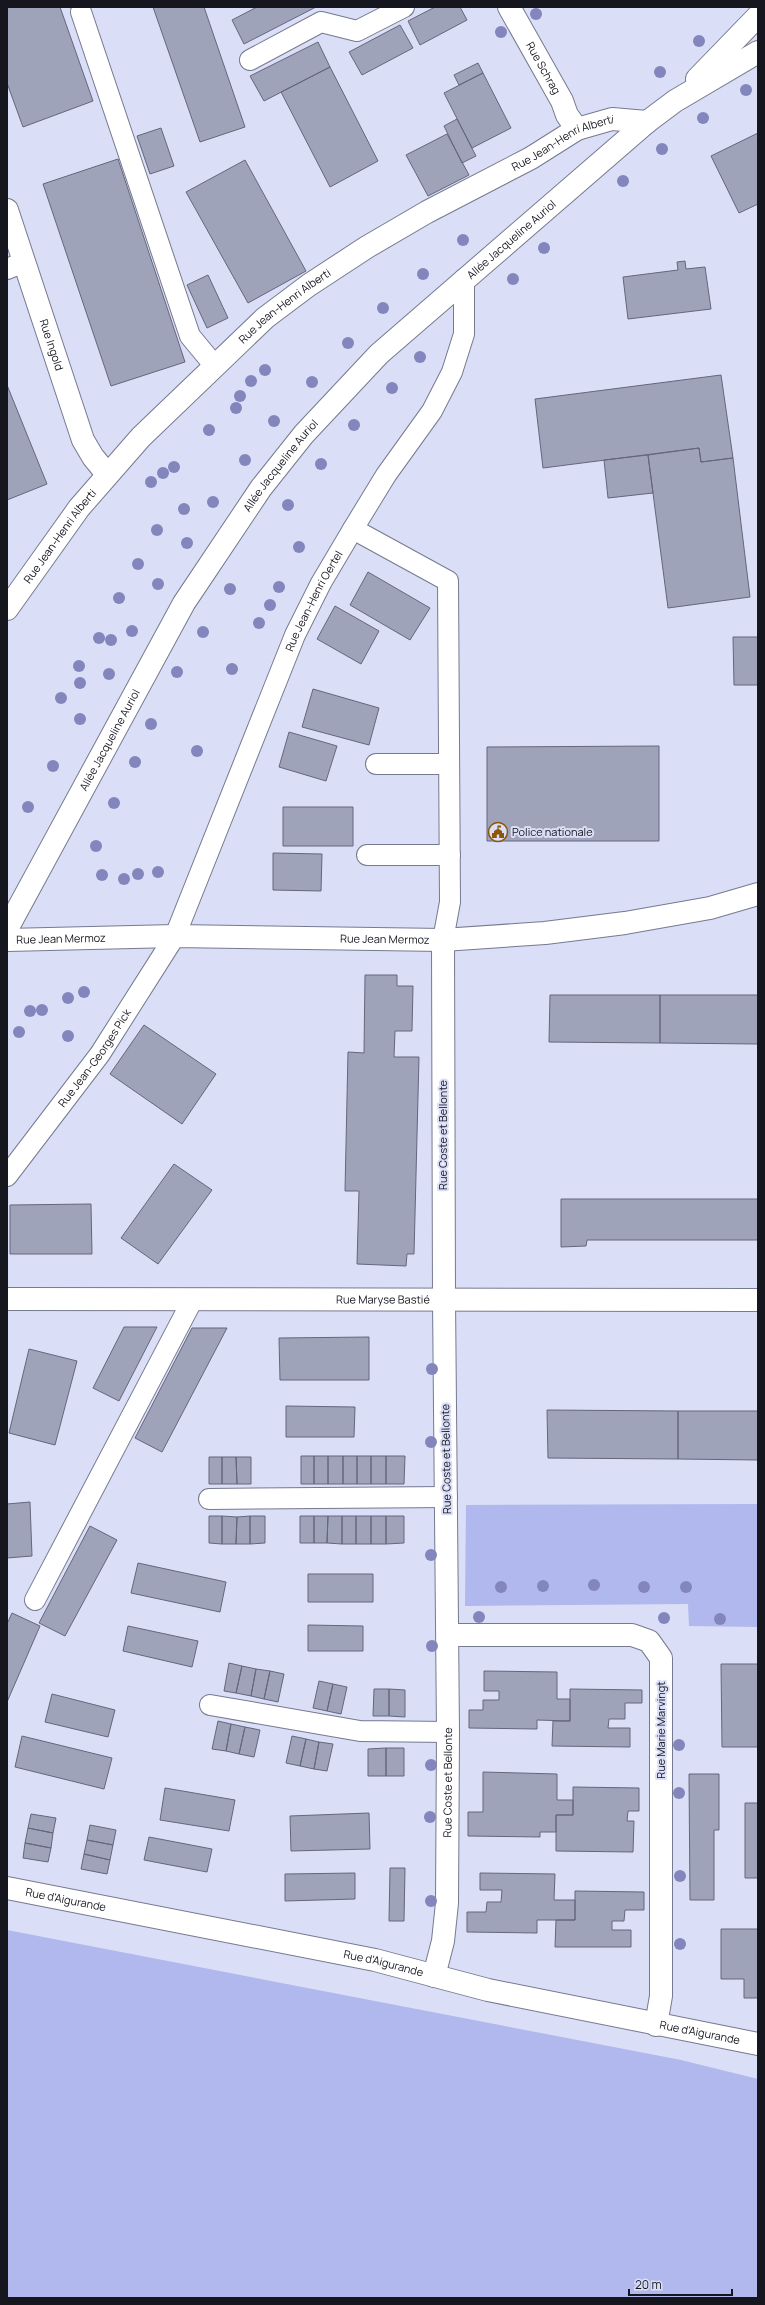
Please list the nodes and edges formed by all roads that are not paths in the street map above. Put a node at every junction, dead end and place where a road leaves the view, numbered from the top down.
1 (404, 7) edge
2 (509, 7) edge
3 (81, 12) dead end
4 (758, 16) edge
5 (758, 52) edge
6 (250, 60) dead end
7 (675, 101) junction
8 (647, 122) junction
9 (577, 129) junction
10 (7, 210) edge
11 (15, 266) edge
12 (464, 280) junction
13 (214, 365) junction
14 (107, 474) junction
15 (353, 528) junction
16 (7, 609) edge
17 (376, 764) dead end
18 (449, 764) junction
19 (450, 854) junction
20 (367, 855) dead end
21 (758, 894) edge
22 (7, 929) edge
23 (175, 936) junction
24 (7, 940) edge
25 (443, 940) junction
26 (7, 1176) edge
27 (7, 1299) edge
28 (193, 1299) junction
29 (444, 1299) junction
30 (758, 1300) edge
31 (447, 1497) junction
32 (209, 1499) dead end
33 (35, 1600) dead end
34 (449, 1635) junction
35 (210, 1705) dead end
36 (448, 1732) junction
37 (7, 1888) edge
38 (434, 1976) junction
39 (656, 2024) junction
40 (758, 2044) edge

1 - 6 lane
2 - 9 street, Rue Schrag
3 - 13 lane
4 - 7 street, Allée Jacqueline Auriol
5 - 7 street, Allée Jacqueline Auriol
7 - 8 street, Allée Jacqueline Auriol
8 - 9 street, Rue Jean-Henri Alberti
8 - 12 street, Allée Jacqueline Auriol
9 - 13 street, Rue Jean-Henri Alberti
10 - 11 street, Rue Ingold
11 - 14 street, Rue Ingold
12 - 15 lane, Rue Jean-Henri Oertel
12 - 22 street, Allée Jacqueline Auriol
13 - 14 street, Rue Jean-Henri Alberti
14 - 16 street, Rue Jean-Henri Alberti
15 - 18 lane
15 - 23 lane, Rue Jean-Henri Oertel
17 - 18 lane
18 - 19 lane
19 - 20 lane
19 - 25 lane
21 - 25 street, Rue Jean Mermoz
23 - 24 street, Rue Jean Mermoz
23 - 25 street, Rue Jean Mermoz
23 - 26 lane, Rue Jean-Georges Pick
25 - 29 street, Rue Coste et Bellonte
27 - 28 street, Rue Maryse Bastié
28 - 29 street, Rue Maryse Bastié
28 - 33 lane
29 - 30 street, Rue Maryse Bastié
29 - 31 street, Rue Coste et Bellonte
31 - 32 lane
31 - 34 street, Rue Coste et Bellonte
34 - 36 street, Rue Coste et Bellonte
34 - 39 street, Rue Marie Marvingt
35 - 36 lane
36 - 38 street, Rue Coste et Bellonte
37 - 38 street, Rue d'Aigurande
38 - 39 street, Rue d'Aigurande
39 - 40 street, Rue d'Aigurande

